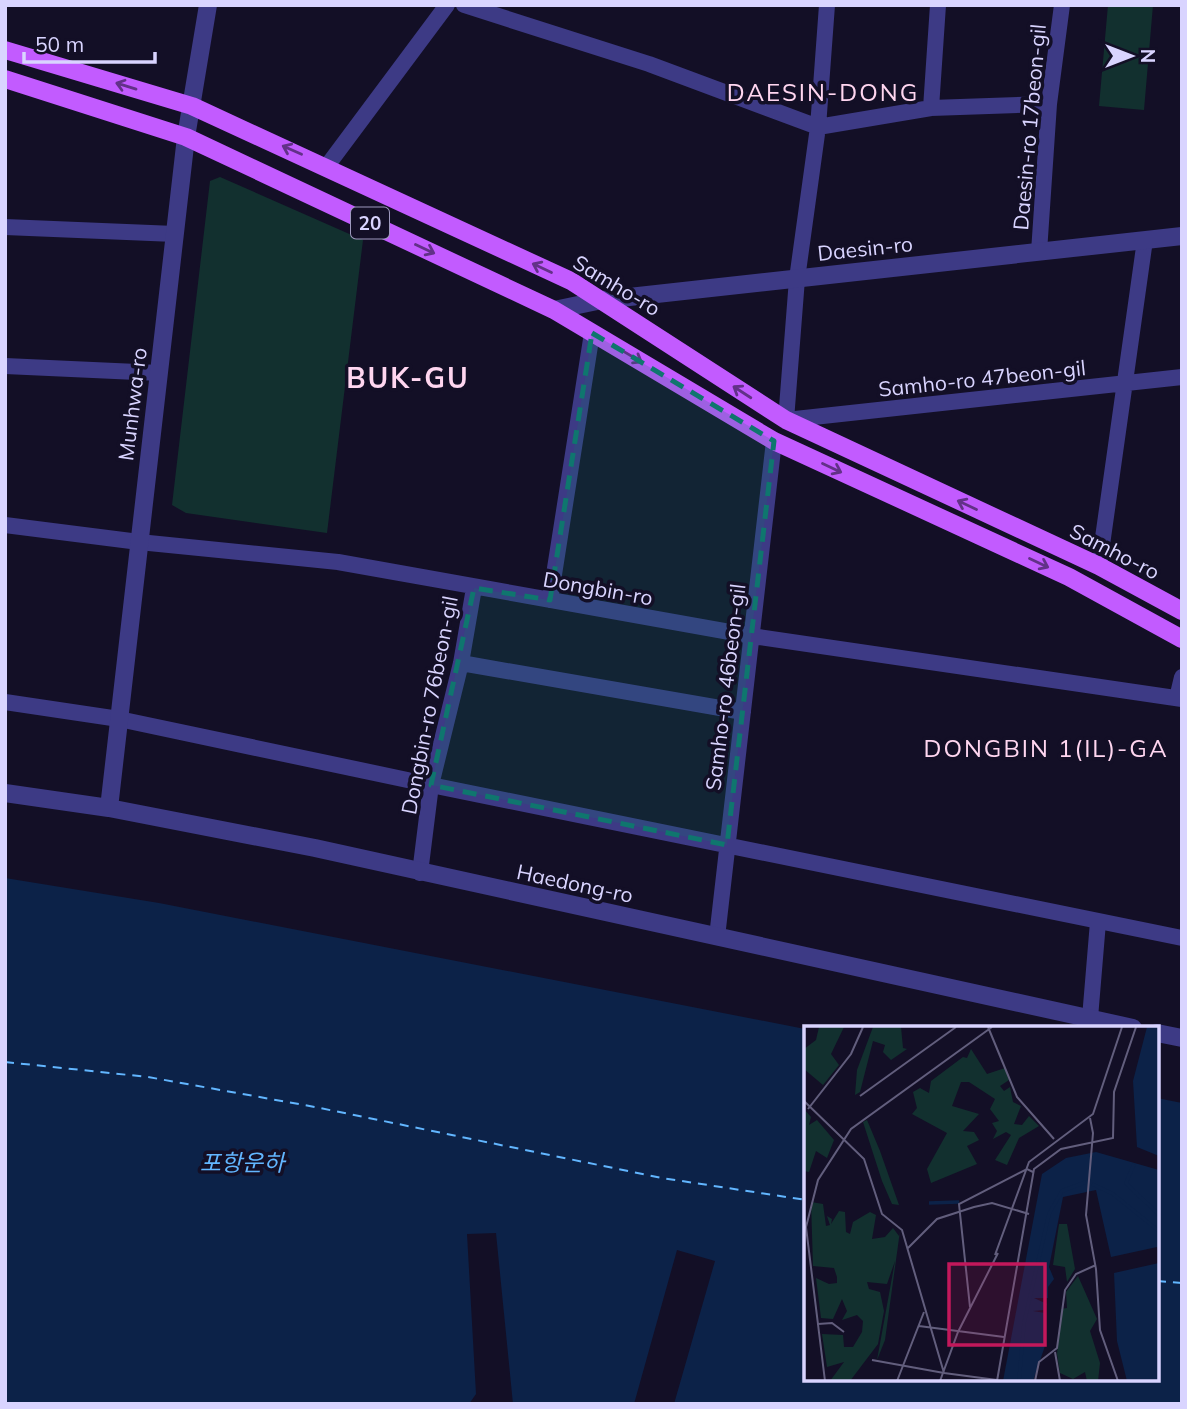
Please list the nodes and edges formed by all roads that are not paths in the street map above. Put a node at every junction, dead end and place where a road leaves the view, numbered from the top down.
1 (208, 5) edge
2 (447, 5) edge
3 (464, 5) edge
4 (827, 5) edge
5 (938, 5) edge
6 (1062, 5) edge
7 (5, 50) edge
8 (5, 79) edge
9 (1049, 104) junction
10 (192, 106) junction
11 (931, 108) junction
12 (818, 127) junction
13 (186, 137) junction
14 (327, 166) junction
15 (5, 227) edge
16 (175, 234) junction
17 (1182, 236) edge
18 (1145, 240) junction
19 (1039, 252) junction
20 (797, 279) junction
21 (602, 300) junction
22 (554, 310) junction
23 (592, 333) junction
24 (5, 366) edge
25 (159, 373) junction
26 (1182, 377) edge
27 (1126, 383) junction
28 (786, 420) junction
29 (775, 442) junction
30 (5, 525) edge
31 (139, 542) junction
32 (1099, 566) junction
33 (474, 587) junction
34 (550, 600) junction
35 (1182, 611) edge
36 (752, 636) junction
37 (1182, 639) edge
38 (461, 663) junction
39 (1182, 677) edge
40 (1180, 697) edge
41 (5, 702) edge
42 (743, 712) junction
43 (119, 719) junction
44 (431, 785) junction
45 (5, 793) edge
46 (109, 808) junction
47 (727, 845) junction
48 (420, 873) junction
49 (1098, 922) junction
50 (717, 937) junction
51 (1182, 938) edge
52 (1090, 1018) junction
53 (1128, 1026) edge
54 (1159, 1033) edge
55 (1182, 1038) edge

1 - 10 street, Munhwa-ro
2 - 14 street
3 - 12 street
4 - 12 street
5 - 11 street
6 - 9 street, Daesin-ro 17beon-gil
10 -> 7 main road, Samho-ro
8 - 13 main road, 20
9 - 11 street
9 - 19 street, Daesin-ro 17beon-gil
10 - 13 street, Munhwa-ro
14 -> 10 main road, Samho-ro
11 - 12 street
12 - 20 street
13 - 16 street, Munhwa-ro
13 -> 22 main road, 20
21 -> 14 main road, Samho-ro
15 - 16 street
16 - 25 street, Munhwa-ro
17 - 18 street, Daesin-ro
18 - 19 street, Daesin-ro
18 - 27 street
19 - 20 street, Daesin-ro
20 - 21 street, Daesin-ro
20 - 28 street
21 - 22 street, Daesin-ro
28 -> 21 main road, Samho-ro
22 - 23 main road
23 -> 29 main road
23 - 34 street
24 - 25 street
25 - 31 street, Munhwa-ro
26 - 27 street, Samho-ro 47beon-gil
27 - 28 street, Samho-ro 47beon-gil
27 - 32 street
32 -> 28 main road, Samho-ro
29 - 36 street, Samho-ro 46beon-gil
29 -> 37 main road
30 - 31 street, Dongbin-ro
31 - 33 street, Dongbin-ro
31 - 43 street, Munhwa-ro
32 - 35 main road, Samho-ro
33 - 34 street, Dongbin-ro
33 - 38 street, Dongbin-ro 76beon-gil
34 - 36 street, Dongbin-ro
36 - 40 street, Dongbin-ro
36 - 42 street, Samho-ro 46beon-gil
38 - 42 street
38 - 44 street, Dongbin-ro 76beon-gil
39 - 40 street
41 - 43 street
42 - 47 street, Samho-ro 46beon-gil
43 - 44 street
43 - 46 street, Munhwa-ro
44 - 47 street
44 - 48 street, Dongbin-ro 76beon-gil
45 - 46 street, Haedong-ro
46 - 48 street, Haedong-ro
47 - 49 street
47 - 50 street, Samho-ro 46beon-gil
48 - 50 street, Haedong-ro
49 - 51 street
49 - 52 street
50 - 52 street, Haedong-ro
52 - 53 street, Haedong-ro
54 - 55 street

